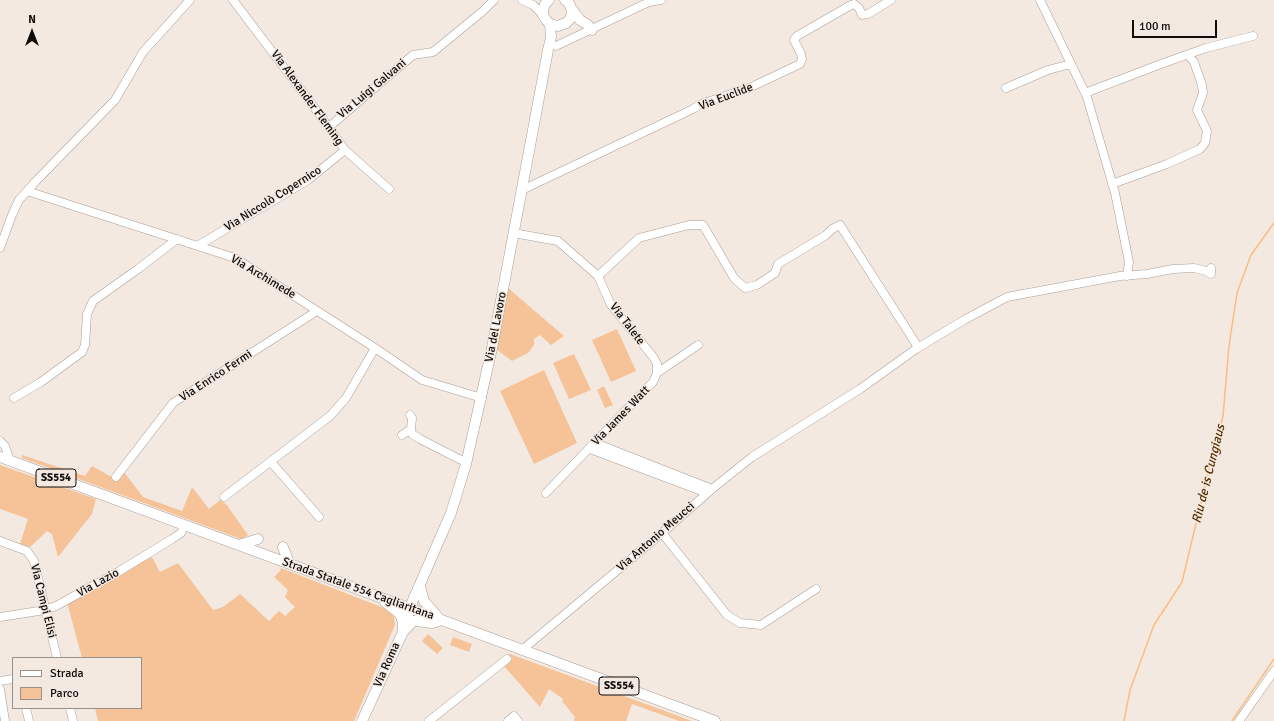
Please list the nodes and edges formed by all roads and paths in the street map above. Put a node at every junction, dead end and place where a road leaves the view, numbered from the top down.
1 (190, 0) edge
2 (233, 0) edge
3 (494, 0) edge
4 (522, 0) edge
5 (661, 0) edge
6 (891, 0) edge
7 (1040, 0) edge
8 (547, 2) edge
9 (568, 4) edge
10 (533, 5) junction
11 (543, 15) junction
12 (558, 24) junction
13 (592, 30) junction
14 (1253, 36) dead end
15 (553, 41) junction
16 (1188, 55) junction
17 (1072, 66) junction
18 (1006, 88) dead end
19 (1085, 93) junction
20 (328, 127) junction
21 (345, 150) junction
22 (1112, 184) junction
23 (389, 189) dead end
24 (522, 190) junction
25 (27, 191) junction
26 (513, 233) junction
27 (177, 239) junction
28 (199, 246) junction
29 (0, 248) edge
30 (1211, 268) dead end
31 (598, 276) junction
32 (1127, 276) junction
33 (317, 311) junction
34 (698, 345) dead end
35 (918, 347) junction
36 (375, 348) junction
37 (657, 373) junction
38 (14, 398) dead end
39 (482, 398) junction
40 (410, 415) dead end
41 (410, 429) junction
42 (402, 435) dead end
43 (0, 441) edge
44 (593, 446) junction
45 (0, 457) edge
46 (10, 461) junction
47 (271, 462) junction
48 (467, 462) junction
49 (116, 477) dead end
50 (709, 491) junction
51 (546, 493) dead end
52 (224, 497) dead end
53 (318, 517) dead end
54 (185, 525) junction
55 (662, 533) junction
56 (258, 539) dead end
57 (0, 541) edge
58 (239, 545) junction
59 (283, 547) dead end
60 (289, 563) junction
61 (420, 586) junction
62 (816, 589) dead end
63 (375, 595) junction
64 (410, 608) junction
65 (45, 610) junction
66 (0, 616) edge
67 (442, 620) junction
68 (402, 634) junction
69 (522, 650) junction
70 (57, 657) edge
71 (507, 659) dead end
72 (1274, 671) edge
73 (12, 679) edge
74 (0, 681) edge
75 (0, 689) edge
76 (26, 709) edge
77 (70, 709) edge
78 (5, 721) edge
79 (29, 721) edge
80 (73, 721) edge
81 (362, 721) edge
82 (429, 721) edge
83 (715, 721) edge
84 (1239, 721) edge

1 - 25 street
2 - 20 street, Via Alexander Fleming
3 - 20 street, Via Luigi Galvani
4 - 10 street
5 - 13 street
6 - 24 street, Via Euclide
7 - 17 street
8 - 10 street
8 - 11 main road
9 - 12 main road
9 - 13 main road
10 - 11 street
11 - 12 main road
12 - 13 main road
12 - 15 main road, Via del Lavoro
13 - 15 street
14 - 16 street
15 - 24 main road, Via del Lavoro
16 - 19 street
16 - 22 street
17 - 18 street
17 - 19 street
19 - 22 street
20 - 21 street, Via Alexander Fleming
21 - 23 street, Via Alexander Fleming
21 - 28 street, Via Niccolò Copernico
22 - 32 street
24 - 26 main road, Via del Lavoro
25 - 27 street, Via Archimede
25 - 29 street
26 - 31 street, Via Talete
26 - 39 main road, Via del Lavoro
27 - 28 street, Via Archimede
27 - 38 street
28 - 33 street, Via Archimede
30 - 32 street, Via Antonio Meucci
31 - 35 street
31 - 37 street, Via Talete
32 - 35 street, Via Antonio Meucci
33 - 36 street, Via Archimede
33 - 49 street, Via Enrico Fermi
34 - 37 street, Via James Watt
35 - 50 street, Via Antonio Meucci
36 - 39 street, Via Archimede
36 - 47 street
37 - 44 street, Via James Watt
39 - 48 main road, Via del Lavoro
40 - 41 street
41 - 42 street
41 - 48 street
43 - 46 street
44 - 50 street
44 - 51 street, Via James Watt
45 - 46 main road, Strada Statale 554 Cagliaritana / SS554
46 - 54 main road, Strada Statale 554 Cagliaritana / SS554
47 - 52 street
47 - 53 street
48 - 61 main road, Via del Lavoro
50 - 55 street, Via Antonio Meucci
54 - 58 main road, Strada Statale 554 Cagliaritana / SS554
54 - 65 street, Via Lazio
55 - 62 street
55 - 69 street, Via Antonio Meucci
56 - 58 main road
57 - 65 street, Via Campi Elisi
58 - 60 main road, Strada Statale 554 Cagliaritana / SS554
59 - 60 main road
60 - 63 main road, Strada Statale 554 Cagliaritana / SS554
61 - 63 main road
61 - 64 main road, Via del Lavoro
61 - 67 main road
63 - 64 main road, Strada Statale 554 Cagliaritana / SS554
63 - 68 main road
64 - 67 main road, Strada Statale 554 Cagliaritana / SS554
64 - 68 main road, Via Roma
65 - 66 street, Via Lazio
65 - 70 street, Via Campi Elisi
67 - 68 main road
67 - 69 main road, Strada Statale 554 Cagliaritana / SS554
68 - 81 main road, Via Roma
69 - 83 main road, Strada Statale 554 Cagliaritana / SS554
71 - 82 street
72 - 84 street
73 - 74 street
75 - 78 street
76 - 79 street
77 - 80 street

